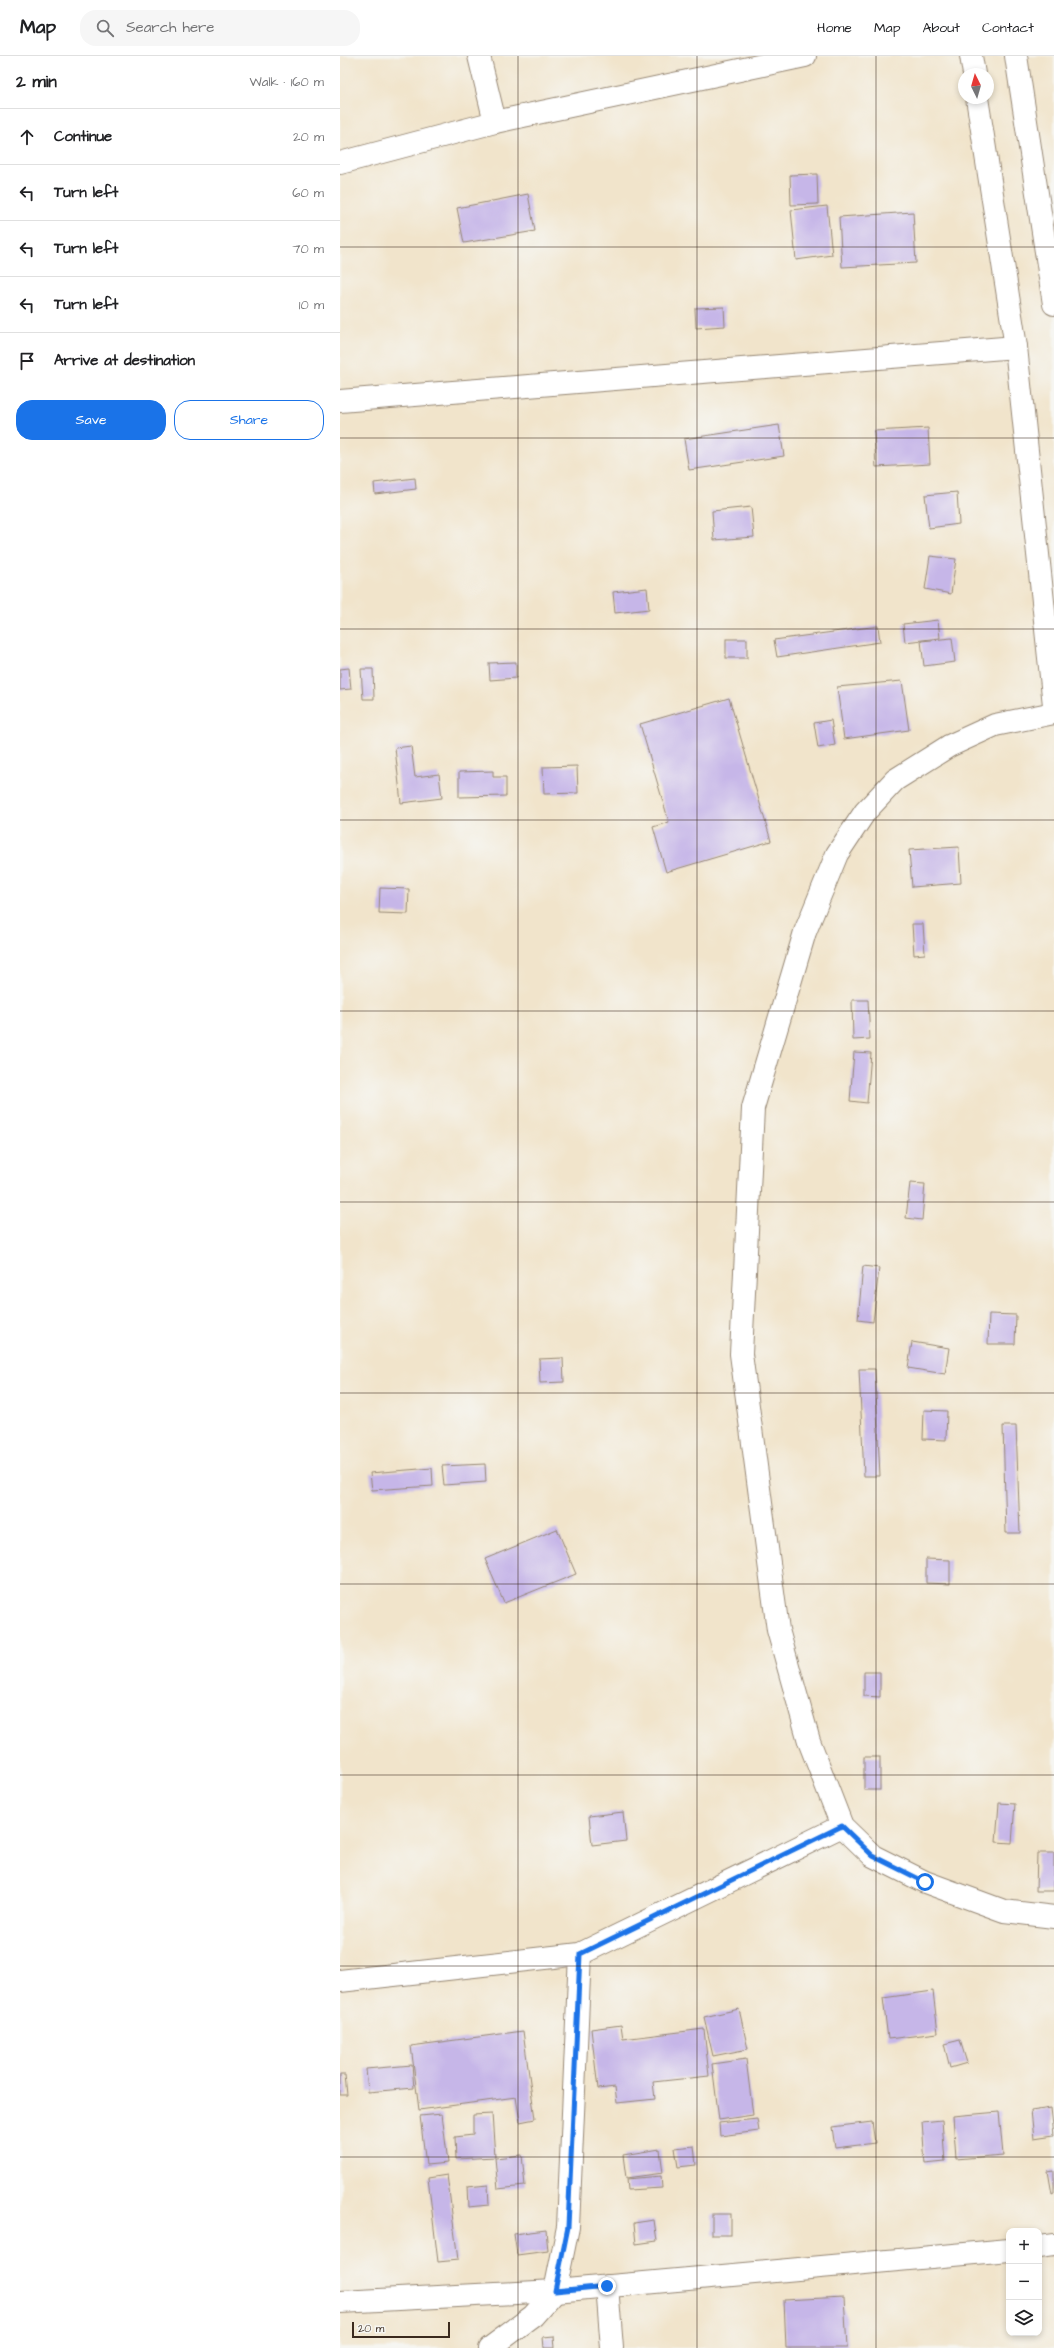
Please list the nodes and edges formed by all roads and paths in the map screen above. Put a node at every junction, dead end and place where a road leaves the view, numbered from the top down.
1 (479, 56) edge
2 (805, 56) edge
3 (971, 56) edge
4 (1016, 56) edge
5 (973, 68) edge
6 (978, 104) edge
7 (496, 122) junction
8 (340, 163) edge
9 (1054, 304) edge
10 (1016, 347) junction
11 (340, 401) edge
12 (1054, 705) edge
13 (1054, 713) edge
14 (842, 1826) junction
15 (1054, 1917) edge
16 (580, 1954) junction
17 (340, 1982) edge
18 (1054, 2245) edge
19 (1042, 2247) edge
20 (1006, 2250) edge
21 (607, 2286) junction
22 (555, 2291) junction
23 (340, 2302) edge
24 (490, 2348) edge
25 (612, 2348) edge

1 - 7 street
2 - 7 street
3 - 5 street
4 - 9 street
6 - 10 street
7 - 8 street
10 - 11 street
10 - 12 street
13 - 14 street
14 - 15 street
14 - 16 street
16 - 17 street
16 - 22 street
18 - 19 street
20 - 21 street
21 - 22 street
21 - 25 street
22 - 23 street
22 - 24 street

